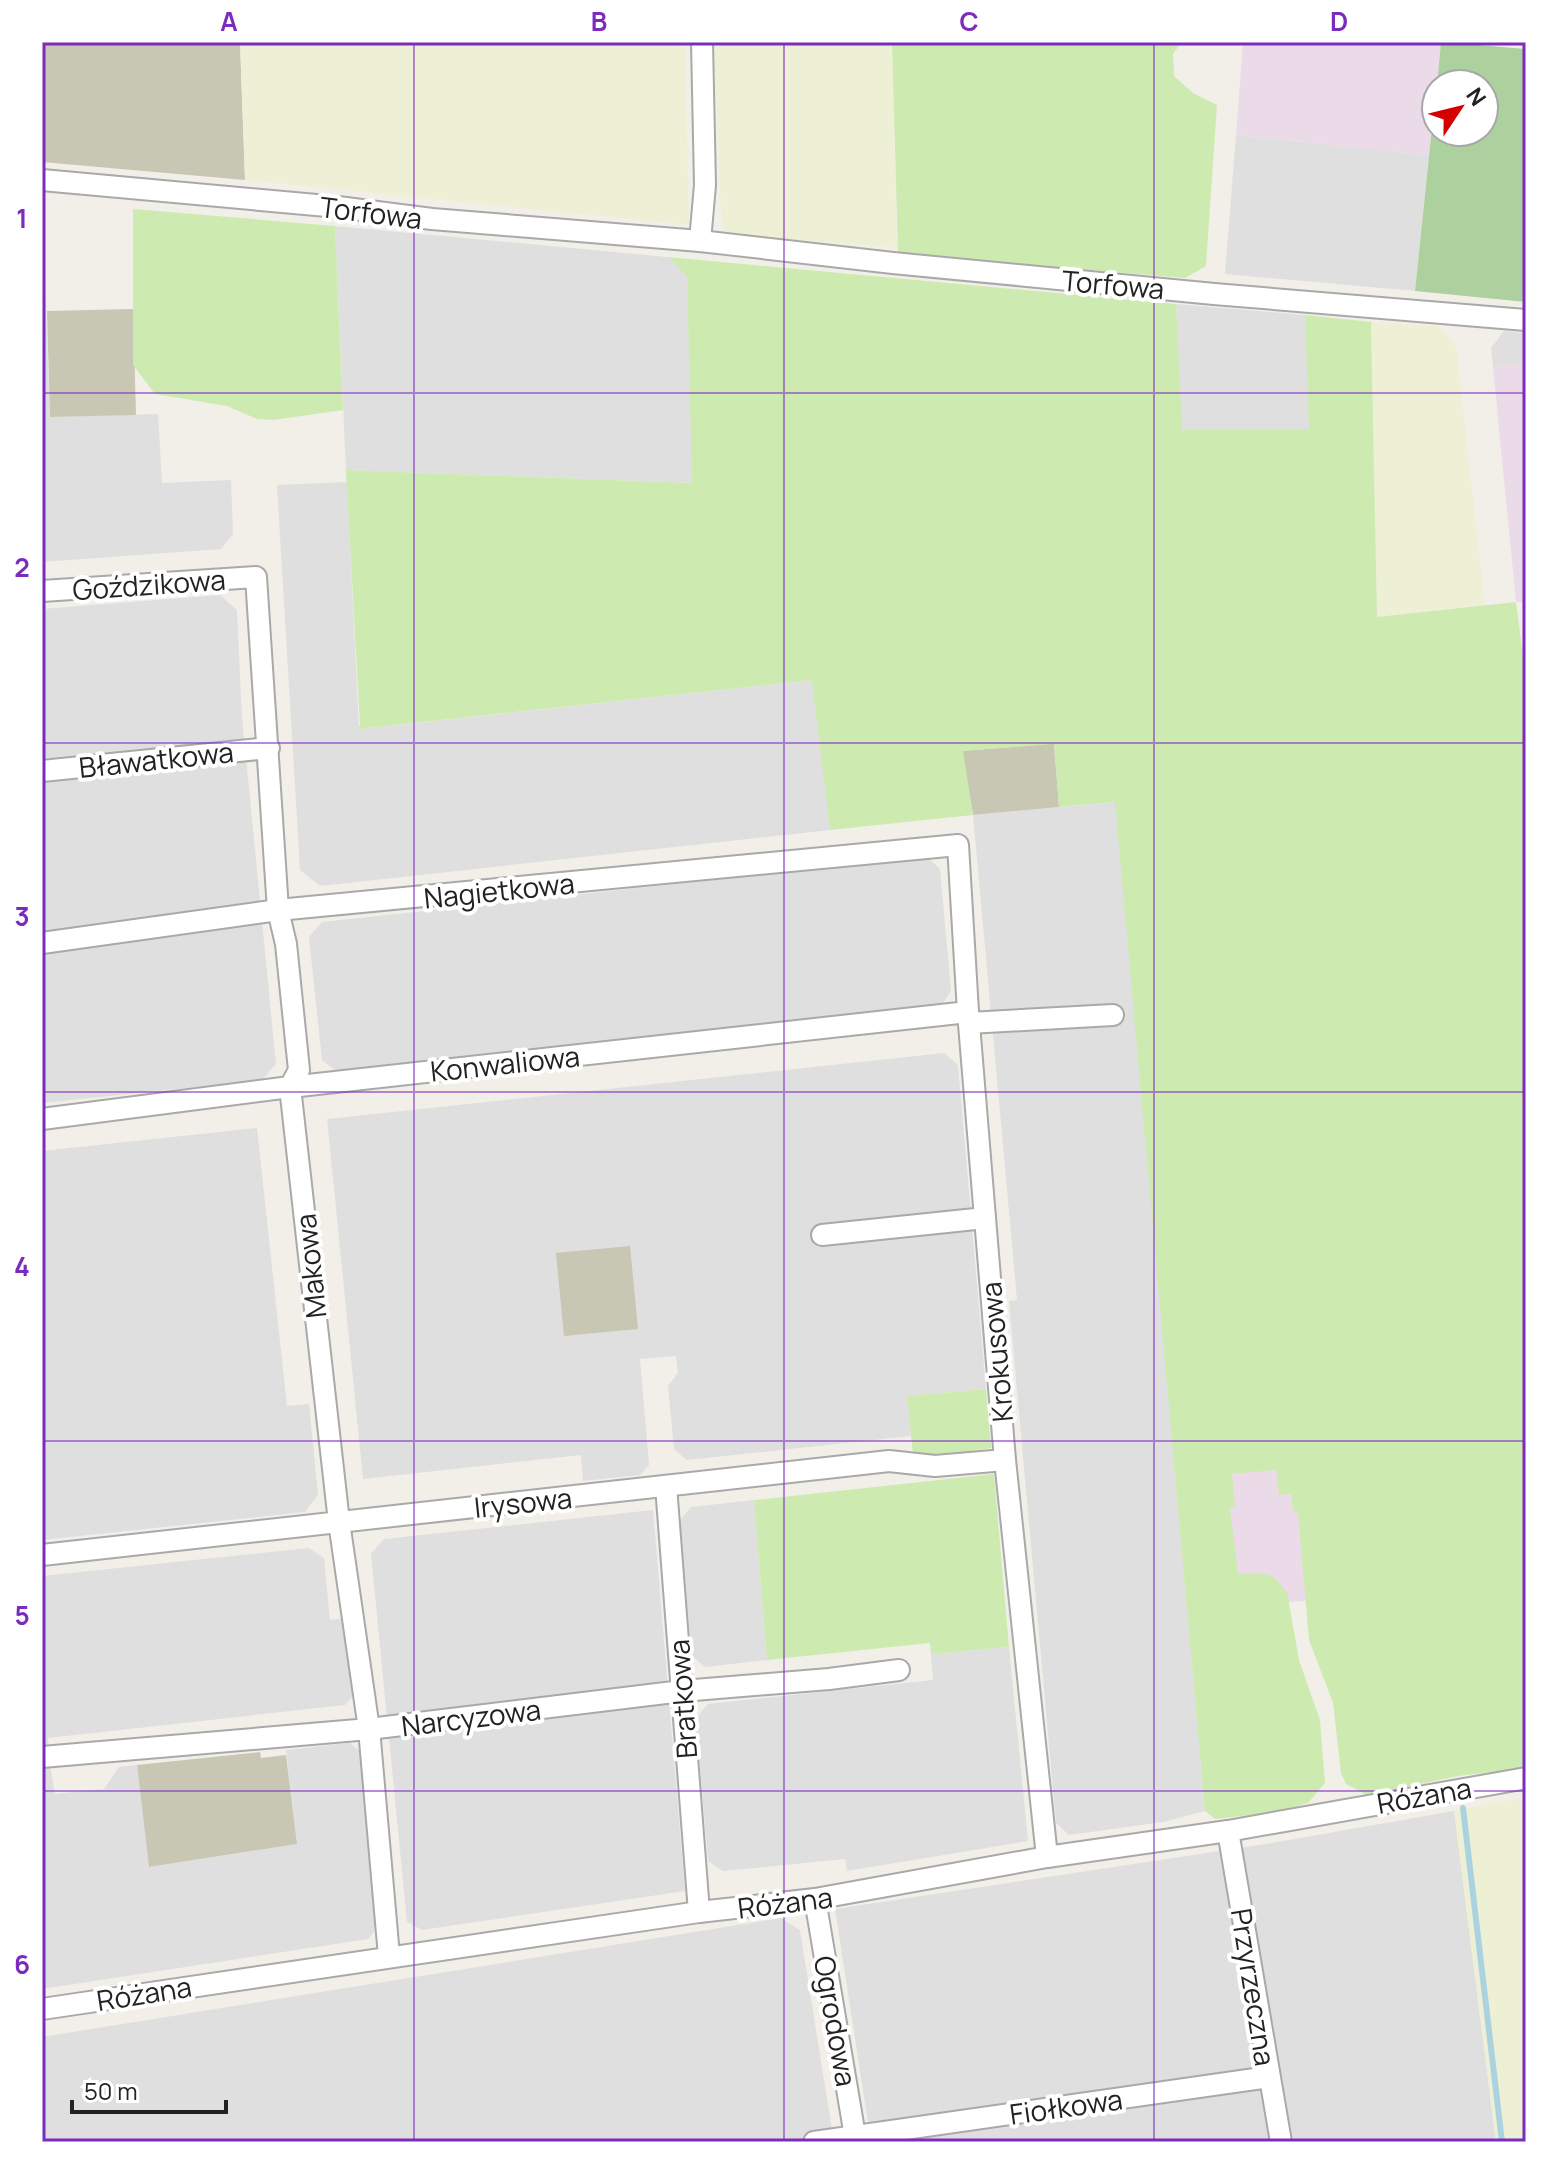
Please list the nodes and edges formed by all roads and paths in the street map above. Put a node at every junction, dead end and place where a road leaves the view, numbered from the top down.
1 (702, 42) edge
2 (42, 180) edge
3 (700, 241) junction
4 (1526, 320) edge
5 (256, 577) joint
6 (42, 591) edge
7 (269, 748) junction
8 (42, 771) edge
9 (958, 845) joint
10 (278, 910) junction
11 (42, 943) edge
12 (1113, 1015) dead end
13 (969, 1018) junction
14 (290, 1087) junction
15 (42, 1119) edge
16 (985, 1218) junction
17 (822, 1235) dead end
18 (1005, 1460) junction
19 (666, 1486) junction
20 (339, 1522) junction
21 (42, 1555) edge
22 (899, 1670) dead end
23 (682, 1691) junction
24 (369, 1729) junction
25 (42, 1757) edge
26 (1526, 1778) edge
27 (1228, 1831) junction
28 (1047, 1857) junction
29 (815, 1899) junction
30 (699, 1912) junction
31 (389, 1956) junction
32 (42, 2009) edge
33 (1269, 2077) junction
34 (856, 2139) edge
35 (814, 2142) edge
36 (1281, 2142) edge

1 - 3 street
2 - 3 street, Torfowa
3 - 4 street, Torfowa
5 - 6 street, Goździkowa
5 - 7 street, Makowa
7 - 8 street, Bławatkowa
7 - 10 street, Makowa
9 - 10 street, Nagietkowa
9 - 13 street, Krokusowa
10 - 11 street, Nagietkowa
10 - 14 street, Makowa
12 - 13 street, Konwaliowa
13 - 14 street, Konwaliowa
13 - 16 street, Krokusowa
14 - 15 street, Konwaliowa
14 - 20 street, Makowa
16 - 17 street
16 - 18 street, Krokusowa
18 - 19 street, Irysowa
18 - 28 street, Krokusowa
19 - 20 street, Irysowa
19 - 23 street, Bratkowa
20 - 21 street, Irysowa
20 - 24 street, Makowa
22 - 23 street, Narcyzowa
23 - 24 street, Narcyzowa
23 - 30 street, Bratkowa
24 - 25 street, Narcyzowa
24 - 31 street, Makowa
26 - 27 street, Różana
27 - 28 street, Różana
27 - 33 street, Przyrzeczna
28 - 29 street, Różana
29 - 30 street, Różana
29 - 34 street, Ogrodowa
30 - 31 street, Różana
31 - 32 street, Różana
33 - 34 street, Fiołkowa
33 - 36 street, Przyrzeczna
34 - 35 street, Fiołkowa

